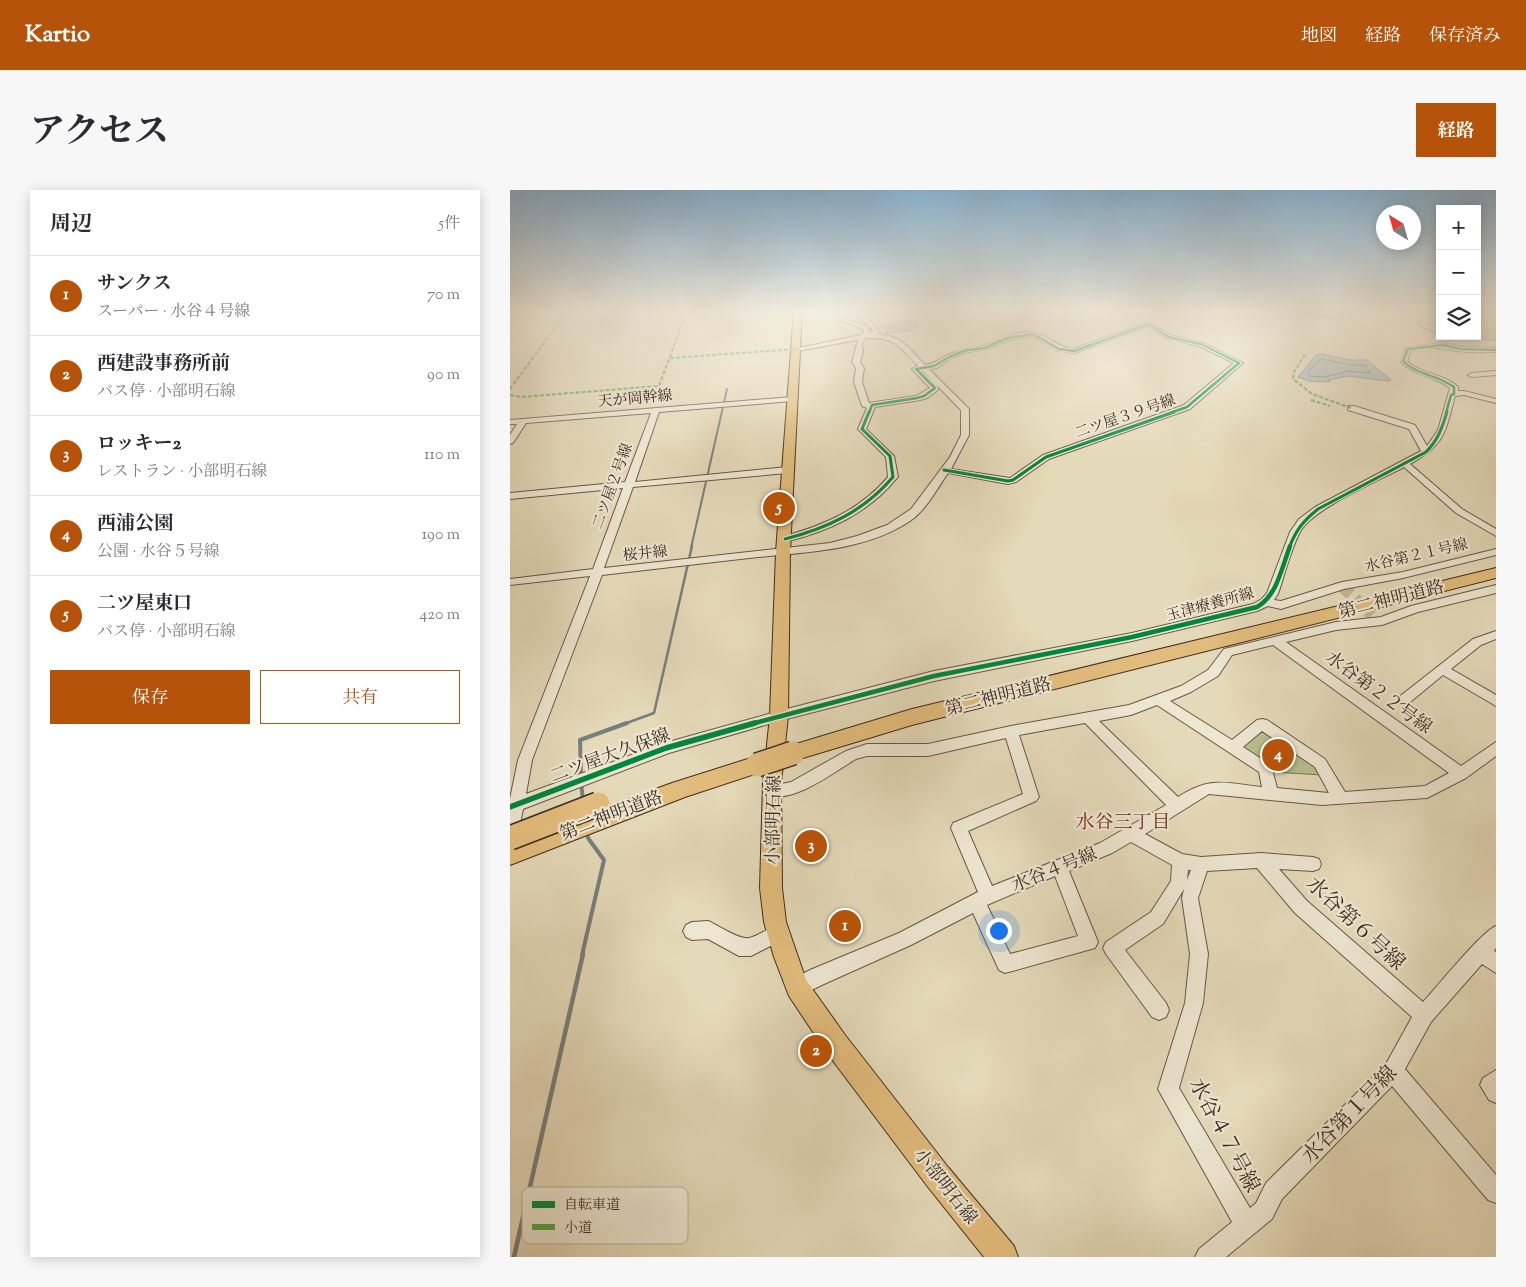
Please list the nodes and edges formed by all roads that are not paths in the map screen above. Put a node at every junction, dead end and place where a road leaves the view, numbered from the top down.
1 (796, 360) edge
2 (857, 360) edge
3 (916, 360) edge
4 (944, 360) edge
5 (1233, 360) edge
6 (1403, 360) edge
7 (924, 368) junction
8 (1496, 373) edge
9 (1472, 375) dead end
10 (1454, 394) junction
11 (793, 399) junction
12 (1496, 402) edge
13 (872, 405) junction
14 (1351, 408) dead end
15 (656, 410) junction
16 (523, 421) junction
17 (510, 422) edge
18 (510, 441) edge
19 (1426, 452) junction
20 (1405, 464) junction
21 (788, 470) junction
22 (944, 470) junction
23 (629, 485) junction
24 (510, 496) edge
25 (1496, 533) edge
26 (784, 546) junction
27 (1496, 552) edge
28 (1496, 564) edge
29 (597, 573) junction
30 (1496, 573) edge
31 (510, 582) edge
32 (1342, 586) joint
33 (1496, 589) edge
34 (1266, 602) junction
35 (1496, 635) edge
36 (1276, 640) junction
37 (1442, 669) junction
38 (1404, 700) dead end
39 (1160, 701) junction
40 (1496, 701) edge
41 (778, 716) junction
42 (1088, 718) junction
43 (1011, 731) junction
44 (794, 747) junction
45 (1234, 747) junction
46 (1496, 748) edge
47 (1461, 774) junction
48 (773, 791) junction
49 (1271, 794) junction
50 (1341, 799) junction
51 (514, 805) edge
52 (1177, 806) junction
53 (598, 811) junction
54 (1131, 834) junction
55 (510, 838) edge
56 (510, 854) edge
57 (1261, 860) junction
58 (1180, 861) junction
59 (1201, 864) junction
60 (1313, 864) dead end
61 (1060, 868) junction
62 (983, 899) junction
63 (692, 931) dead end
64 (778, 933) junction
65 (1496, 935) edge
66 (1480, 951) junction
67 (1496, 964) edge
68 (797, 988) junction
69 (1159, 1010) dead end
70 (1424, 1015) junction
71 (1393, 1071) junction
72 (1496, 1080) edge
73 (1496, 1093) edge
74 (1496, 1191) edge
75 (1246, 1224) junction
76 (1003, 1257) edge
77 (1207, 1257) edge

1 - 11 main road, 小部明石線
2 - 13 street
3 - 7 street
4 - 7 street, 二ツ屋３９号線
5 - 22 street, 二ツ屋３９号線
6 - 10 street
7 - 13 street
7 - 22 street
8 - 9 street
10 - 12 street
10 - 19 street, 玉津療養所線
11 - 15 street, 天が岡幹線
11 - 21 main road, 小部明石線
13 - 26 street
14 - 19 street
15 - 16 street, 天が岡幹線
15 - 23 street, 二ツ屋２号線
16 - 17 street, 天が岡幹線
16 - 18 street
19 - 20 street, 玉津療養所線
20 - 25 street
20 - 34 street, 玉津療養所線
21 - 23 street
21 - 26 main road, 小部明石線
22 - 26 street
23 - 24 street
23 - 29 street, 二ツ屋２号線
26 - 29 street, 桜井線
26 - 41 main road, 小部明石線
27 - 32 street, 水谷第２１号線
28 - 44 highway, 第二神明道路
29 - 31 street, 桜井線
29 - 51 street, 二ツ屋２号線
30 - 44 highway, 第二神明道路
32 - 34 street, 玉津療養所線
33 - 36 street
34 - 41 street, 玉津療養所線
35 - 37 street
36 - 39 street
36 - 47 street, 水谷第２２号線
37 - 38 street
37 - 40 street
39 - 42 street
39 - 45 street
41 - 48 main road, 小部明石線
41 - 51 street, 二ツ屋大久保線
42 - 43 street
42 - 52 street
43 - 48 street
43 - 62 street
44 - 53 highway, 第二神明道路, bridge
45 - 49 street
45 - 50 street
46 - 47 street, 水谷４号線
47 - 50 street, 水谷４号線
48 - 64 main road, 小部明石線
49 - 50 street, 水谷４号線
49 - 52 street, 水谷４号線
51 - 55 street, 二ツ屋２号線
52 - 54 street, 水谷４号線
53 - 55 highway, 第二神明道路, bridge
53 - 56 highway, 第二神明道路
54 - 58 street
54 - 61 street, 水谷４号線
57 - 59 street
57 - 60 street
57 - 70 street, 水谷第６号線
58 - 59 street
58 - 69 street
59 - 75 street, 水谷４７号線
61 - 62 street, 水谷４号線
61 - 62 street
62 - 68 street, 水谷４号線
63 - 64 street
64 - 68 main road, 小部明石線
65 - 66 street, 水谷第１号線
66 - 67 street
66 - 70 street, 水谷第１号線
68 - 76 main road, 小部明石線
70 - 71 street, 水谷第１号線
71 - 74 street
71 - 75 street, 水谷第１号線
72 - 73 street
75 - 77 street, 水谷第１号線

